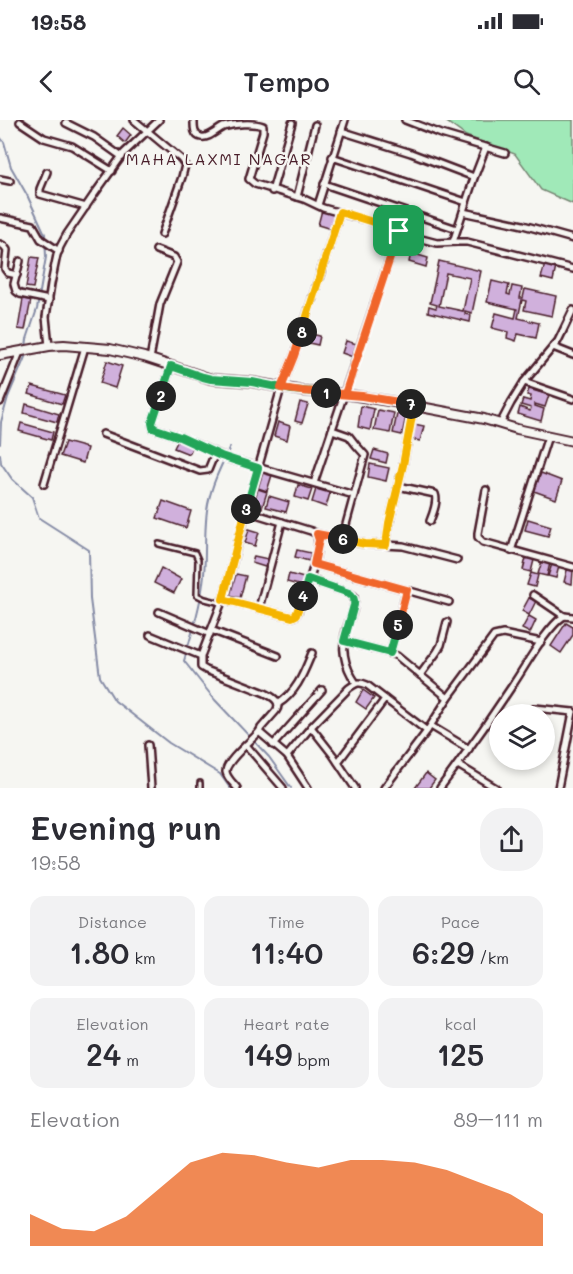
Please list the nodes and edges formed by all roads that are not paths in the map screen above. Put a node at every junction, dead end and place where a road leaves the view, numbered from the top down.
1 (134, 120) edge
2 (159, 120) edge
3 (194, 120) edge
4 (345, 120) edge
5 (405, 120) edge
6 (20, 122) dead end
7 (66, 123) dead end
8 (292, 123) dead end
9 (315, 125) dead end
10 (148, 131) junction
11 (341, 131) junction
12 (486, 147) junction
13 (506, 153) dead end
14 (122, 157) junction
15 (332, 157) junction
16 (112, 171) junction
17 (47, 172) dead end
18 (474, 177) junction
19 (0, 179) edge
20 (10, 181) dead end
21 (324, 184) junction
22 (272, 190) junction
23 (297, 197) junction
24 (466, 202) junction
25 (318, 205) junction
26 (86, 207) junction
27 (340, 212) junction
28 (463, 212) junction
29 (0, 218) edge
30 (457, 229) junction
31 (399, 231) junction
32 (162, 234) dead end
33 (573, 239) edge
34 (453, 242) junction
35 (0, 244) edge
36 (156, 250) dead end
37 (59, 251) junction
38 (20, 261) dead end
39 (573, 269) edge
40 (16, 275) junction
41 (42, 298) junction
42 (573, 310) edge
43 (49, 346) junction
44 (85, 347) junction
45 (553, 347) junction
46 (24, 351) junction
47 (0, 355) edge
48 (573, 355) edge
49 (150, 359) junction
50 (171, 366) junction
51 (524, 382) junction
52 (281, 388) junction
53 (345, 394) junction
54 (573, 399) edge
55 (0, 402) edge
56 (414, 405) junction
57 (500, 424) junction
58 (332, 430) junction
59 (104, 434) dead end
60 (548, 436) junction
61 (573, 441) edge
62 (218, 455) junction
63 (258, 468) junction
64 (314, 483) junction
65 (44, 484) dead end
66 (398, 486) junction
67 (486, 490) dead end
68 (354, 495) junction
69 (246, 511) junction
70 (430, 521) dead end
71 (282, 522) junction
72 (317, 534) junction
73 (342, 539) junction
74 (159, 544) dead end
75 (386, 545) junction
76 (511, 551) junction
77 (457, 560) dead end
78 (314, 564) junction
79 (573, 567) edge
80 (308, 579) junction
81 (407, 590) junction
82 (533, 596) dead end
83 (222, 601) junction
84 (449, 602) dead end
85 (259, 608) junction
86 (159, 612) dead end
87 (564, 616) junction
88 (573, 617) edge
89 (447, 622) dead end
90 (211, 632) junction
91 (150, 635) dead end
92 (344, 641) junction
93 (541, 642) junction
94 (312, 652) dead end
95 (390, 653) junction
96 (201, 656) junction
97 (278, 656) dead end
98 (420, 675) junction
99 (356, 683) junction
100 (322, 690) dead end
101 (448, 698) junction
102 (385, 699) junction
103 (278, 704) junction
104 (555, 710) edge
105 (573, 712) edge
106 (311, 727) junction
107 (429, 728) junction
108 (257, 734) junction
109 (248, 744) junction
110 (148, 745) dead end
111 (273, 745) junction
112 (469, 749) junction
113 (565, 754) junction
114 (286, 756) junction
115 (573, 756) edge
116 (338, 762) junction
117 (458, 765) junction
118 (493, 787) edge
119 (151, 788) edge
120 (237, 788) edge
121 (283, 788) edge
122 (308, 788) edge
123 (355, 788) edge
124 (384, 788) edge
125 (440, 788) edge
126 (558, 788) edge

1 - 10 street
2 - 10 street
3 - 22 street
4 - 11 street
5 - 12 street
6 - 16 street
7 - 14 street
8 - 22 street
9 - 23 street
10 - 14 street
10 - 32 street
11 - 15 street
11 - 18 street
12 - 13 street
12 - 18 street
14 - 16 street
15 - 21 street
15 - 24 street
16 - 26 street
17 - 26 street
18 - 24 street
19 - 20 street
21 - 25 street
21 - 30 street
22 - 23 street
23 - 25 street
24 - 28 street
25 - 27 street
26 - 37 street
27 - 31 street
27 - 52 street
28 - 30 street
28 - 33 street
29 - 37 street
30 - 34 street
31 - 34 street
31 - 53 street
34 - 39 street
35 - 40 street
36 - 49 street
37 - 41 street
38 - 40 street
40 - 41 street
41 - 43 street
42 - 45 street
43 - 44 street
43 - 46 street
44 - 49 street
44 - 65 street
45 - 48 street
45 - 51 street
46 - 47 street
46 - 55 street
49 - 50 street
50 - 52 street
50 - 62 street
51 - 54 street
51 - 57 street
52 - 53 street
52 - 63 street
53 - 56 street
53 - 58 street
56 - 57 street
56 - 66 street
57 - 60 street
58 - 64 street
58 - 68 street
59 - 62 street
60 - 61 street
60 - 76 street
62 - 63 street
63 - 64 street
63 - 69 street
64 - 68 street
66 - 70 street
66 - 75 street
67 - 76 street
68 - 73 street
69 - 71 street
69 - 83 street
71 - 72 street
71 - 85 street
72 - 73 street
72 - 78 street
73 - 75 street
74 - 83 lane
75 - 77 street
76 - 79 street
78 - 80 street
78 - 81 street
80 - 85 street
80 - 92 street
81 - 84 street
81 - 95 street
82 - 87 street
83 - 85 street
83 - 90 street
86 - 90 street
87 - 88 street
87 - 93 street
89 - 98 street
90 - 96 street
90 - 97 street
91 - 96 street
92 - 95 street
92 - 99 street
93 - 101 street
93 - 112 street
94 - 103 street
95 - 98 street
96 - 103 street
98 - 101 street
99 - 102 street
99 - 106 street
100 - 111 street
101 - 107 street
102 - 107 street
102 - 116 street
103 - 108 street
104 - 105 street
105 - 113 street
106 - 114 street
106 - 116 street
107 - 112 street
107 - 124 street
108 - 109 street
108 - 111 street
109 - 120 street
109 - 121 street
110 - 119 street
111 - 114 street
112 - 117 street
113 - 115 street
113 - 126 street
114 - 122 street
116 - 123 street
117 - 118 street
117 - 125 street

